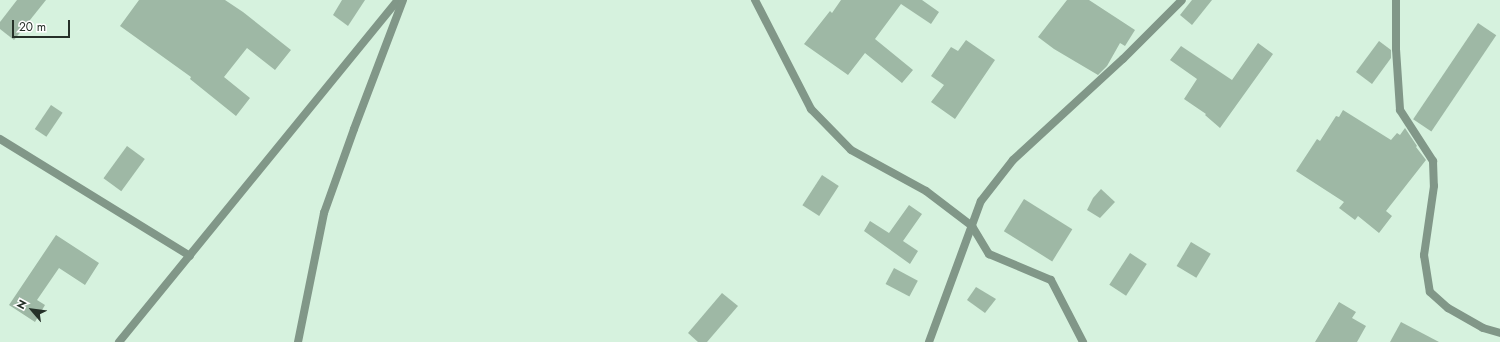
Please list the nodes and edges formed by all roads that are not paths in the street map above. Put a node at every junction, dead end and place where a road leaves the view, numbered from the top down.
1 (398, 0) edge
2 (403, 0) edge
3 (755, 0) edge
4 (1182, 0) edge
5 (1396, 0) edge
6 (0, 139) edge
7 (972, 226) junction
8 (190, 256) junction
9 (1500, 333) edge
10 (119, 342) edge
11 (298, 342) edge
12 (928, 342) edge
13 (1082, 342) edge

1 - 8 street
2 - 11 street
3 - 7 street
4 - 7 street
5 - 9 street
6 - 8 street
7 - 12 street
7 - 13 street
8 - 10 street

